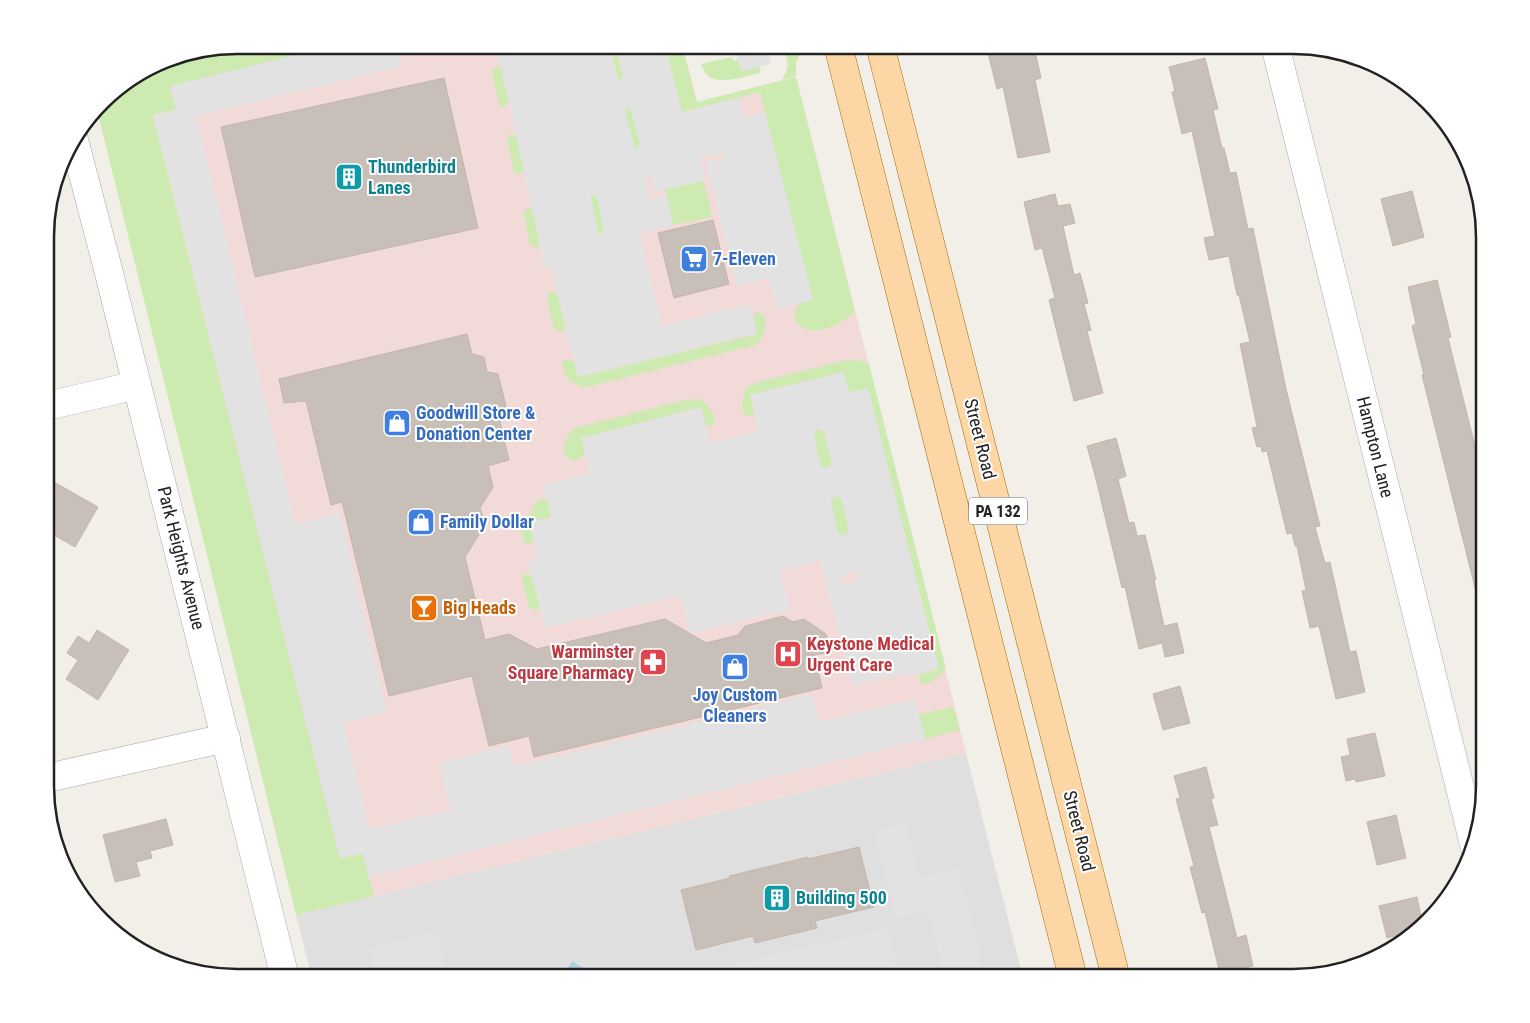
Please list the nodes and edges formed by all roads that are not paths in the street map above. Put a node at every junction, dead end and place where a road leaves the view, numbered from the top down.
1 (840, 54) edge
2 (882, 54) edge
3 (1277, 54) edge
4 (76, 149) edge
5 (137, 385) junction
6 (54, 404) edge
7 (226, 738) junction
8 (54, 776) edge
9 (1470, 833) edge
10 (282, 969) edge
11 (1071, 969) edge
12 (1114, 969) edge

1 - 11 main road, PA 132
2 - 12 main road, Street Road / PA 132
3 - 9 street, Hampton Lane
4 - 5 street, Park Heights Avenue
5 - 6 street
5 - 7 street, Park Heights Avenue
7 - 8 street
7 - 10 street, Park Heights Avenue

